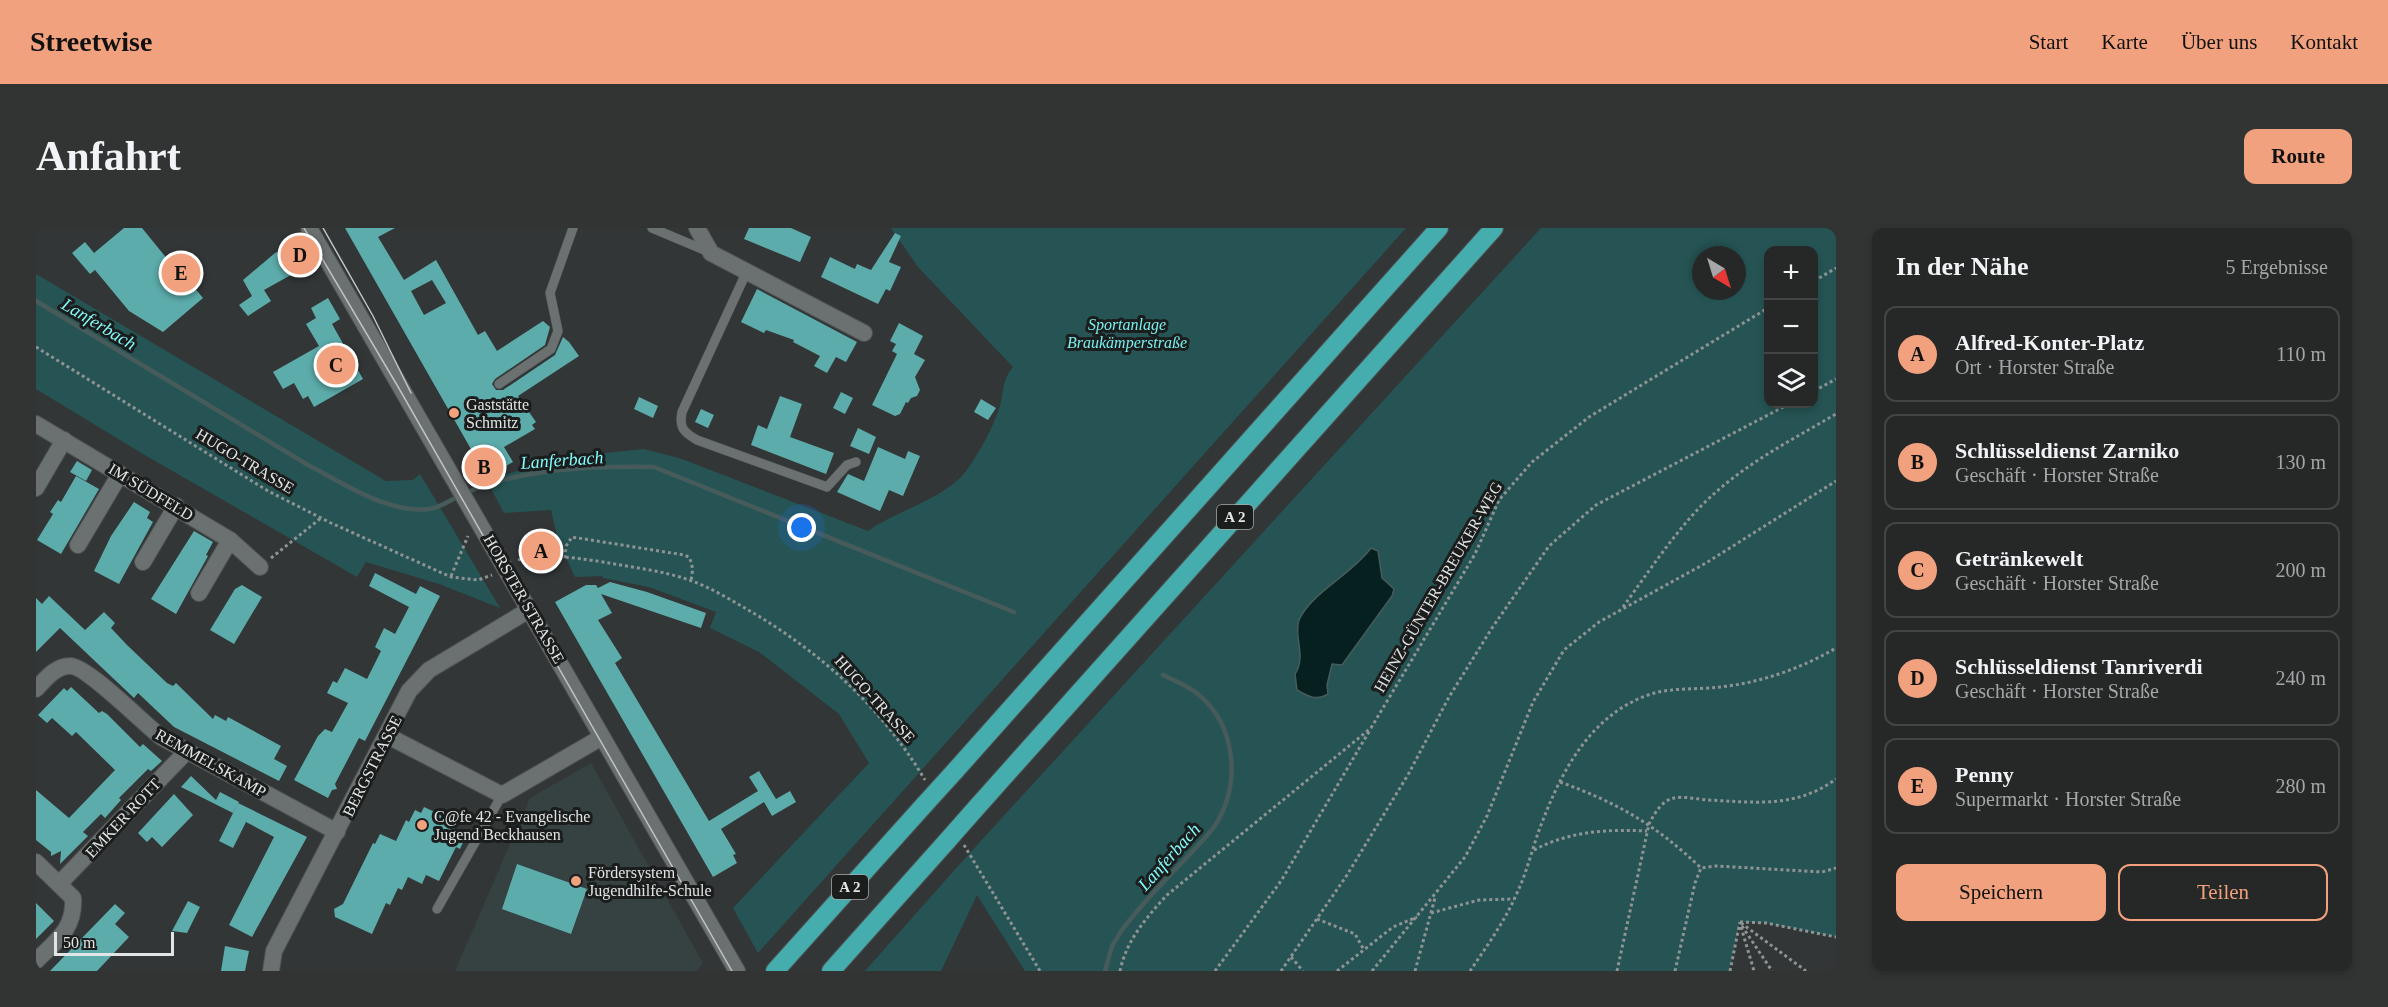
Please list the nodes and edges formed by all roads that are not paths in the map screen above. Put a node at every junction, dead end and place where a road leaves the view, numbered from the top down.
1 (309, 228) edge
2 (573, 228) edge
3 (652, 228) edge
4 (697, 228) edge
5 (1439, 228) edge
6 (1494, 228) edge
7 (711, 253) junction
8 (747, 271) junction
9 (864, 333) dead end
10 (499, 384) dead end
11 (36, 424) edge
12 (64, 440) junction
13 (856, 462) dead end
14 (120, 474) junction
15 (36, 488) edge
16 (176, 506) junction
17 (230, 540) junction
18 (78, 545) dead end
19 (143, 562) dead end
20 (260, 567) road end
21 (199, 593) dead end
22 (529, 610) junction
23 (36, 689) edge
24 (388, 736) junction
25 (602, 737) junction
26 (187, 751) junction
27 (501, 795) junction
28 (337, 832) junction
29 (36, 862) edge
30 (59, 884) junction
31 (437, 909) dead end
32 (36, 961) edge
33 (271, 971) edge
34 (737, 971) edge
35 (775, 971) edge
36 (831, 971) edge

1 - 22 street, HORSTER STRASSE
2 - 10 lane
3 - 7 lane
4 - 7 street
5 - 35 highway, A 2, bridge
6 - 36 highway, A 2, bridge
7 - 8 street
8 - 9 street
8 - 13 lane
11 - 12 street, IM SÜDFELD
12 - 14 street, IM SÜDFELD
12 - 15 street
14 - 16 street, IM SÜDFELD
14 - 18 street
16 - 17 street, IM SÜDFELD
16 - 19 street
17 - 20 street, IM SÜDFELD
17 - 21 street
22 - 24 street, BERGSTRASSE
22 - 25 street, HORSTER STRASSE
23 - 26 street, REMMELSKAMP
24 - 27 street
24 - 28 street, BERGSTRASSE
25 - 27 street
25 - 34 street, HORSTER STRASSE
26 - 28 street, REMMELSKAMP
26 - 30 street, EMKER ROTT
27 - 31 lane
28 - 33 street, BERGSTRASSE
29 - 30 street
30 - 32 street

